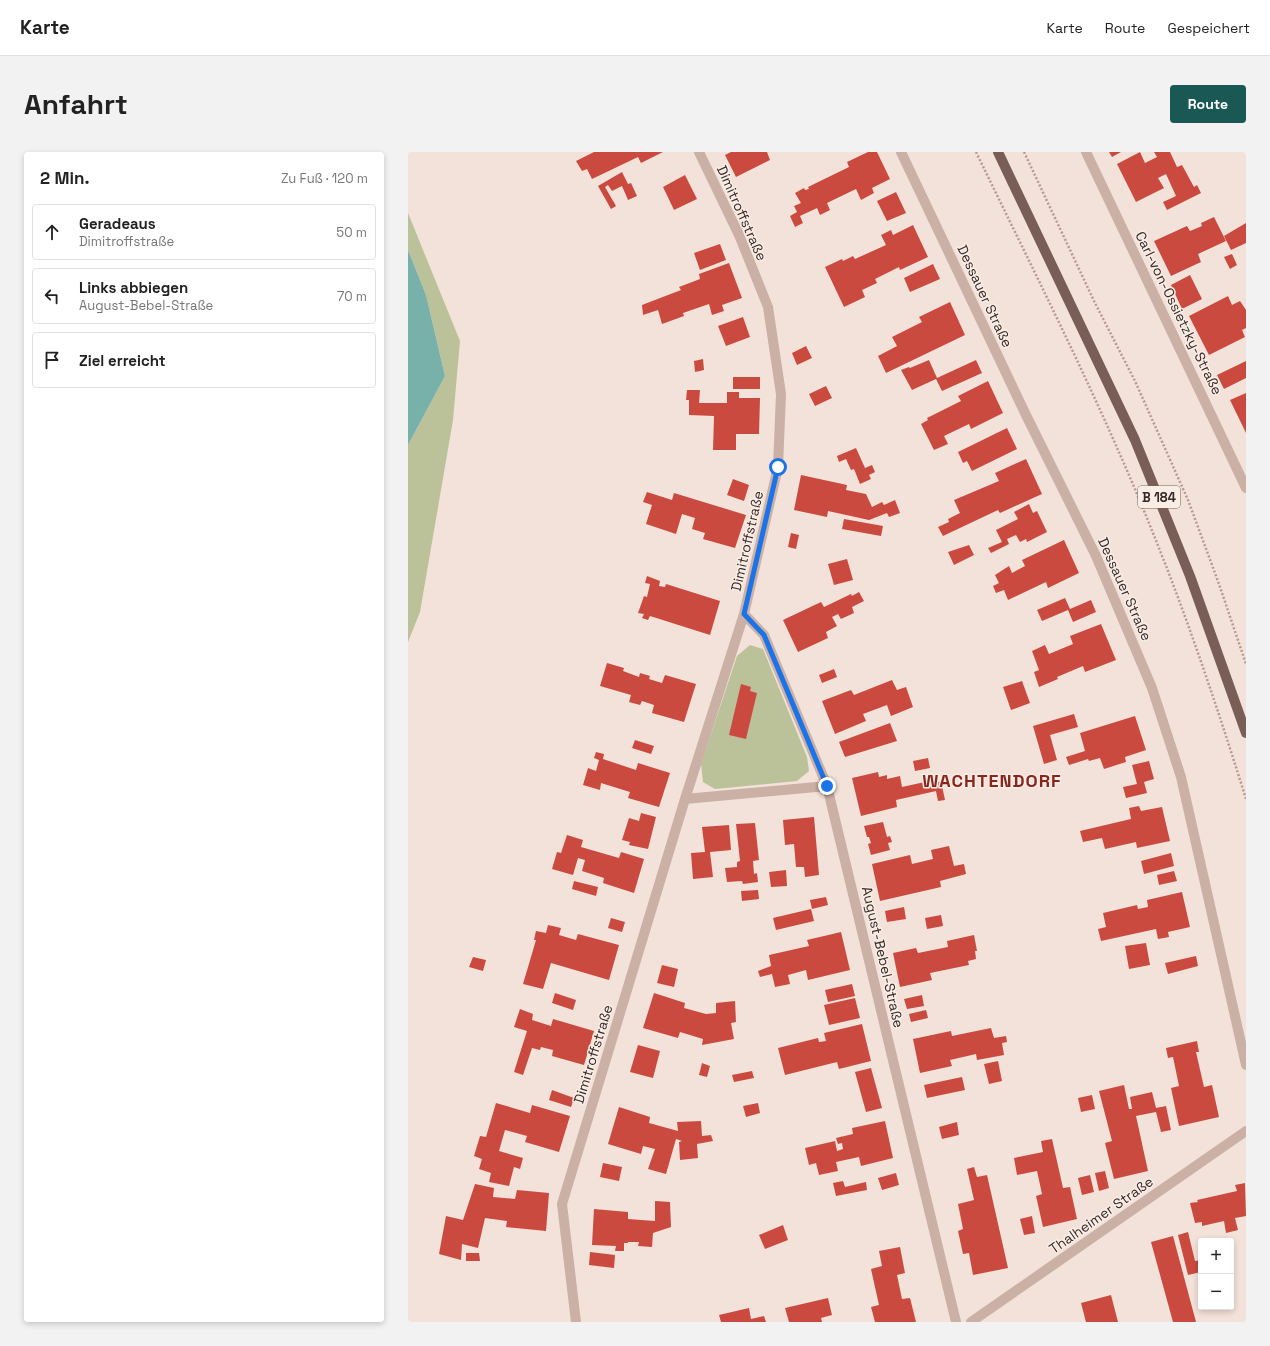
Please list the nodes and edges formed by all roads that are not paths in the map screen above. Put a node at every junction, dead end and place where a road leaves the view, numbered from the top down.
1 (699, 152) edge
2 (901, 152) edge
3 (998, 152) edge
4 (1086, 152) edge
5 (1246, 488) edge
6 (744, 614) junction
7 (1246, 733) edge
8 (827, 786) junction
9 (685, 799) junction
10 (1246, 1065) edge
11 (1246, 1131) edge
12 (576, 1322) edge
13 (956, 1322) edge
14 (971, 1322) edge

1 - 6 street, Dimitroffstraße
2 - 10 street, Dessauer Straße
3 - 7 main road, B 184
4 - 5 street, Carl-von-Ossietzky-Straße
6 - 8 street, August-Bebel-Straße
6 - 9 street, Dimitroffstraße
8 - 9 street
8 - 13 street, August-Bebel-Straße
9 - 12 street, Dimitroffstraße
11 - 14 street, Thalheimer Straße

